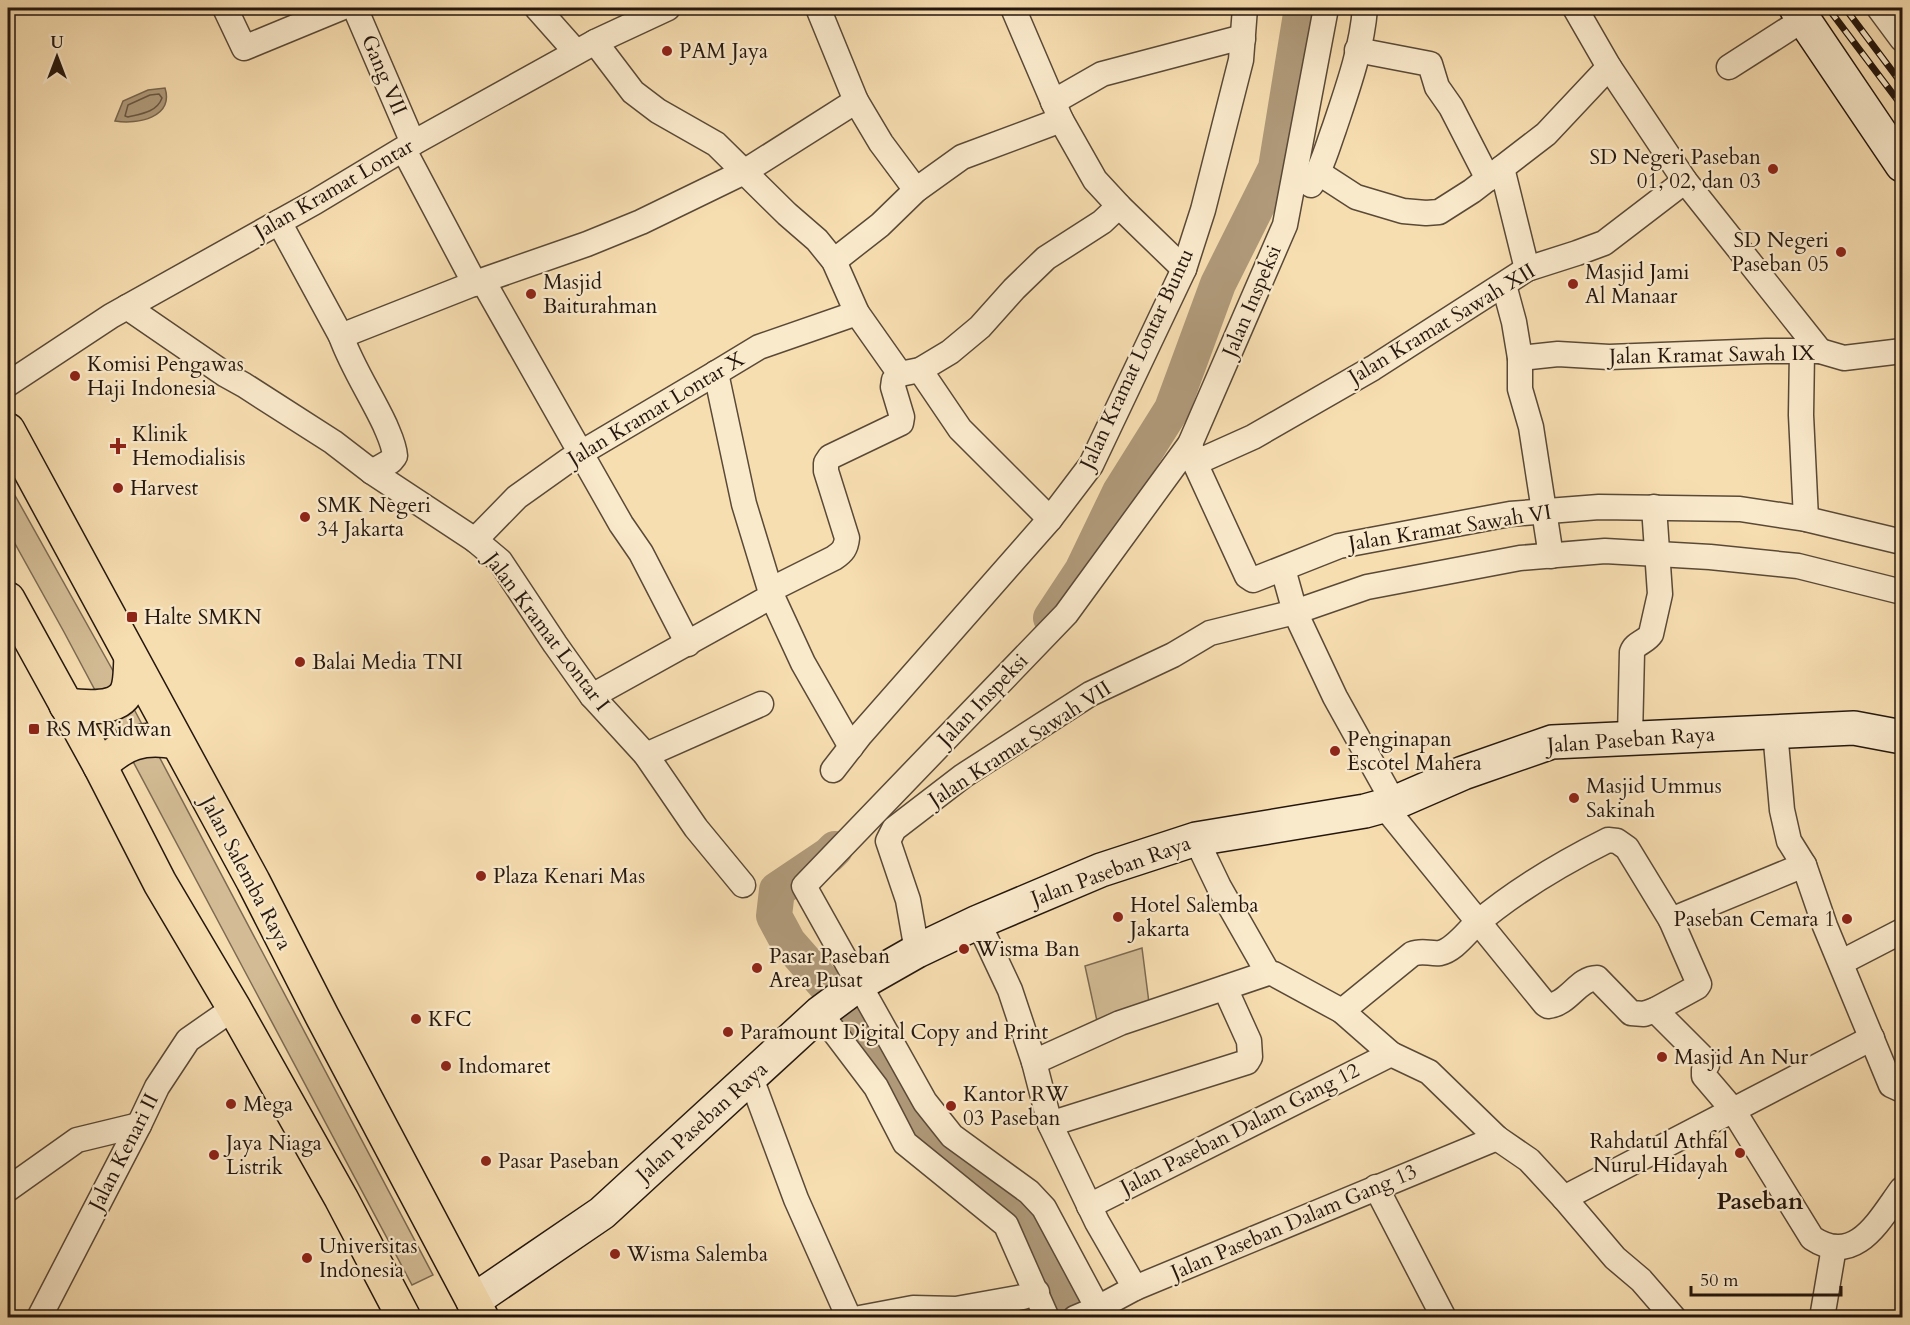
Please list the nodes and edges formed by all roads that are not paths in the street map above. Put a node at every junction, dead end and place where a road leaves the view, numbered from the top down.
1 (225, 8) edge
2 (341, 8) edge
3 (355, 8) edge
4 (537, 8) edge
5 (668, 8) edge
6 (818, 8) edge
7 (1012, 8) edge
8 (1245, 8) edge
9 (1326, 8) edge
10 (1365, 8) edge
11 (1575, 8) edge
12 (1879, 8) edge
13 (1800, 13) edge
14 (1243, 39) junction
15 (1902, 39) edge
16 (585, 47) junction
17 (1357, 50) junction
18 (1609, 67) junction
19 (1729, 67) dead end
20 (856, 101) junction
21 (1057, 111) junction
22 (408, 147) junction
23 (1902, 165) edge
24 (744, 172) junction
25 (1319, 173) junction
26 (1495, 173) junction
27 (1685, 181) junction
28 (916, 190) junction
29 (1119, 206) junction
30 (279, 222) junction
31 (1285, 225) junction
32 (834, 261) junction
33 (1184, 269) junction
34 (1527, 269) junction
35 (479, 282) junction
36 (1504, 285) junction
37 (127, 308) junction
38 (856, 313) junction
39 (340, 336) junction
40 (1811, 351) junction
41 (1902, 351) edge
42 (1520, 358) junction
43 (910, 372) junction
44 (716, 373) junction
45 (8, 384) edge
46 (8, 430) edge
47 (582, 453) junction
48 (1193, 454) junction
49 (372, 472) junction
50 (1654, 507) junction
51 (1545, 511) junction
52 (1050, 519) junction
53 (1806, 519) junction
54 (475, 540) junction
55 (1902, 542) edge
56 (1658, 554) junction
57 (1551, 556) junction
58 (1283, 569) junction
59 (1902, 592) edge
60 (771, 593) junction
61 (8, 599) edge
62 (1295, 612) junction
63 (687, 644) junction
64 (131, 658) junction
65 (592, 696) junction
66 (761, 704) dead end
67 (66, 705) junction
68 (1775, 731) junction
69 (1630, 737) junction
70 (1902, 737) edge
71 (176, 742) junction
72 (851, 747) junction
73 (646, 754) junction
74 (100, 766) junction
75 (833, 770) dead end
76 (1389, 804) junction
77 (1196, 839) junction
78 (1804, 866) junction
79 (743, 885) dead end
80 (1671, 920) junction
81 (978, 922) junction
82 (1478, 922) junction
83 (1902, 931) edge
84 (916, 951) junction
85 (1842, 962) junction
86 (1268, 973) junction
87 (1225, 988) junction
88 (840, 997) junction
89 (234, 1008) junction
90 (1655, 1010) junction
91 (1342, 1011) junction
92 (1872, 1038) junction
93 (1391, 1054) junction
94 (1034, 1062) junction
95 (751, 1078) junction
96 (1902, 1090) edge
97 (1732, 1110) junction
98 (1050, 1124) junction
99 (139, 1125) junction
100 (1497, 1138) junction
101 (1376, 1187) junction
102 (8, 1189) edge
103 (1902, 1189) edge
104 (1564, 1198) junction
105 (1089, 1206) junction
106 (1834, 1247) junction
107 (1135, 1288) junction
108 (1037, 1292) junction
109 (478, 1309) edge
110 (1092, 1313) edge
111 (39, 1317) edge
112 (404, 1317) edge
113 (849, 1317) edge
114 (860, 1317) edge
115 (1047, 1317) edge
116 (1444, 1317) edge
117 (1674, 1317) edge
118 (1821, 1317) edge

1 - 2 street
3 - 22 street, Gang VII
4 - 16 street
5 - 16 street, Jalan Kramat Lontar
6 - 20 street
7 - 21 street
8 - 14 street, Jalan Kramat Lontar Buntu
9 - 31 street, Jalan Inspeksi
10 - 17 street
11 - 18 street
12 - 15 street
13 - 19 street
13 - 23 main road
14 - 21 street
14 - 33 street, Jalan Kramat Lontar Buntu
16 - 22 street, Jalan Kramat Lontar
16 - 24 street
17 - 25 street
17 - 26 street
18 - 26 street
18 - 27 street
20 - 24 street
20 - 28 street
21 - 28 street
21 - 29 street
22 - 30 street, Jalan Kramat Lontar
22 - 35 street, Gang VII
24 - 32 street
24 - 35 street
25 - 26 street
25 - 31 street
26 - 34 street
27 - 34 street, Jalan Kramat Sawah XII
27 - 40 street
28 - 32 street
29 - 33 street
29 - 43 street
30 - 37 street, Jalan Kramat Lontar
30 - 39 street
31 - 48 street, Jalan Inspeksi
32 - 38 street
33 - 52 street, Jalan Kramat Lontar Buntu
34 - 36 street, Jalan Kramat Sawah XII
35 - 39 street
35 - 47 street, Gang VII
36 - 42 street
36 - 48 street, Jalan Kramat Sawah XII
37 - 45 street, Jalan Kramat Lontar
37 - 49 street, Jalan Kramat Lontar I
38 - 43 street
38 - 44 street, Jalan Kramat Lontar X
39 - 49 street
40 - 41 street, Jalan Kramat Sawah IX
40 - 42 street, Jalan Kramat Sawah IX
40 - 53 street
42 - 51 street
43 - 52 street
43 - 60 street
44 - 47 street, Jalan Kramat Lontar X
44 - 60 street
46 - 64 main road, Jalan Salemba Raya
47 - 54 street, Jalan Kramat Lontar X
47 - 63 street, Gang VII
48 - 58 street, Jalan Kramat Sawah VI
48 - 88 street, Jalan Inspeksi
49 - 54 street, Jalan Kramat Lontar I
50 - 51 street, Jalan Kramat Sawah VI
50 - 53 street, Jalan Kramat Sawah VI
50 - 56 street
51 - 57 street
51 - 58 street, Jalan Kramat Sawah VI
52 - 72 street, Jalan Kramat Lontar Buntu
53 - 55 street, Jalan Kramat Sawah VI
54 - 65 street, Jalan Kramat Lontar I
56 - 57 street, Jalan Kramat Sawah VII
56 - 59 street, Jalan Kramat Sawah VII
56 - 69 street
57 - 62 street, Jalan Kramat Sawah VII
58 - 62 street
60 - 63 street
60 - 72 street
61 - 67 main road
62 - 76 street
62 - 84 street, Jalan Kramat Sawah VII
63 - 65 street
64 - 67 main road
64 - 71 main road, Jalan Salemba Raya
65 - 73 street, Jalan Kramat Lontar I
66 - 73 street
67 - 74 main road
68 - 69 main road, Jalan Paseban Raya
68 - 70 main road, Jalan Paseban Raya
68 - 78 street
69 - 76 main road, Jalan Paseban Raya
71 - 74 main road
71 - 109 main road, Jalan Salemba Raya
72 - 75 street, Jalan Kramat Lontar Buntu
73 - 79 street, Jalan Kramat Lontar I
74 - 89 main road
76 - 77 main road, Jalan Paseban Raya
76 - 82 street
77 - 81 main road, Jalan Paseban Raya
77 - 86 street
78 - 80 street
78 - 85 street
80 - 82 street
80 - 90 street
81 - 84 main road, Jalan Paseban Raya
81 - 94 street
82 - 90 street
82 - 91 street
83 - 85 street
84 - 88 main road, Jalan Paseban Raya
85 - 92 street
86 - 87 street
86 - 91 street
87 - 94 street
87 - 98 street
88 - 95 main road, Jalan Paseban Raya
88 - 108 street, Jalan Inspeksi
88 - 110 street, Jalan Inspeksi
89 - 99 street, Jalan Kenari II
89 - 112 main road
90 - 97 street
91 - 93 street
92 - 96 street
92 - 97 street
93 - 100 street
93 - 105 street, Jalan Paseban Dalam Gang 12
94 - 98 street
95 - 109 main road, Jalan Paseban Raya
95 - 113 street
97 - 104 street
97 - 106 street
98 - 105 street
99 - 102 street
99 - 111 street, Jalan Kenari II
100 - 101 street, Jalan Paseban Dalam Gang 13
100 - 104 street
101 - 107 street, Jalan Paseban Dalam Gang 13
101 - 116 street
103 - 106 street
104 - 117 street
105 - 107 street
106 - 118 street
107 - 110 street, Jalan Paseban Dalam Gang 13
108 - 114 street
108 - 115 street, Jalan Inspeksi

